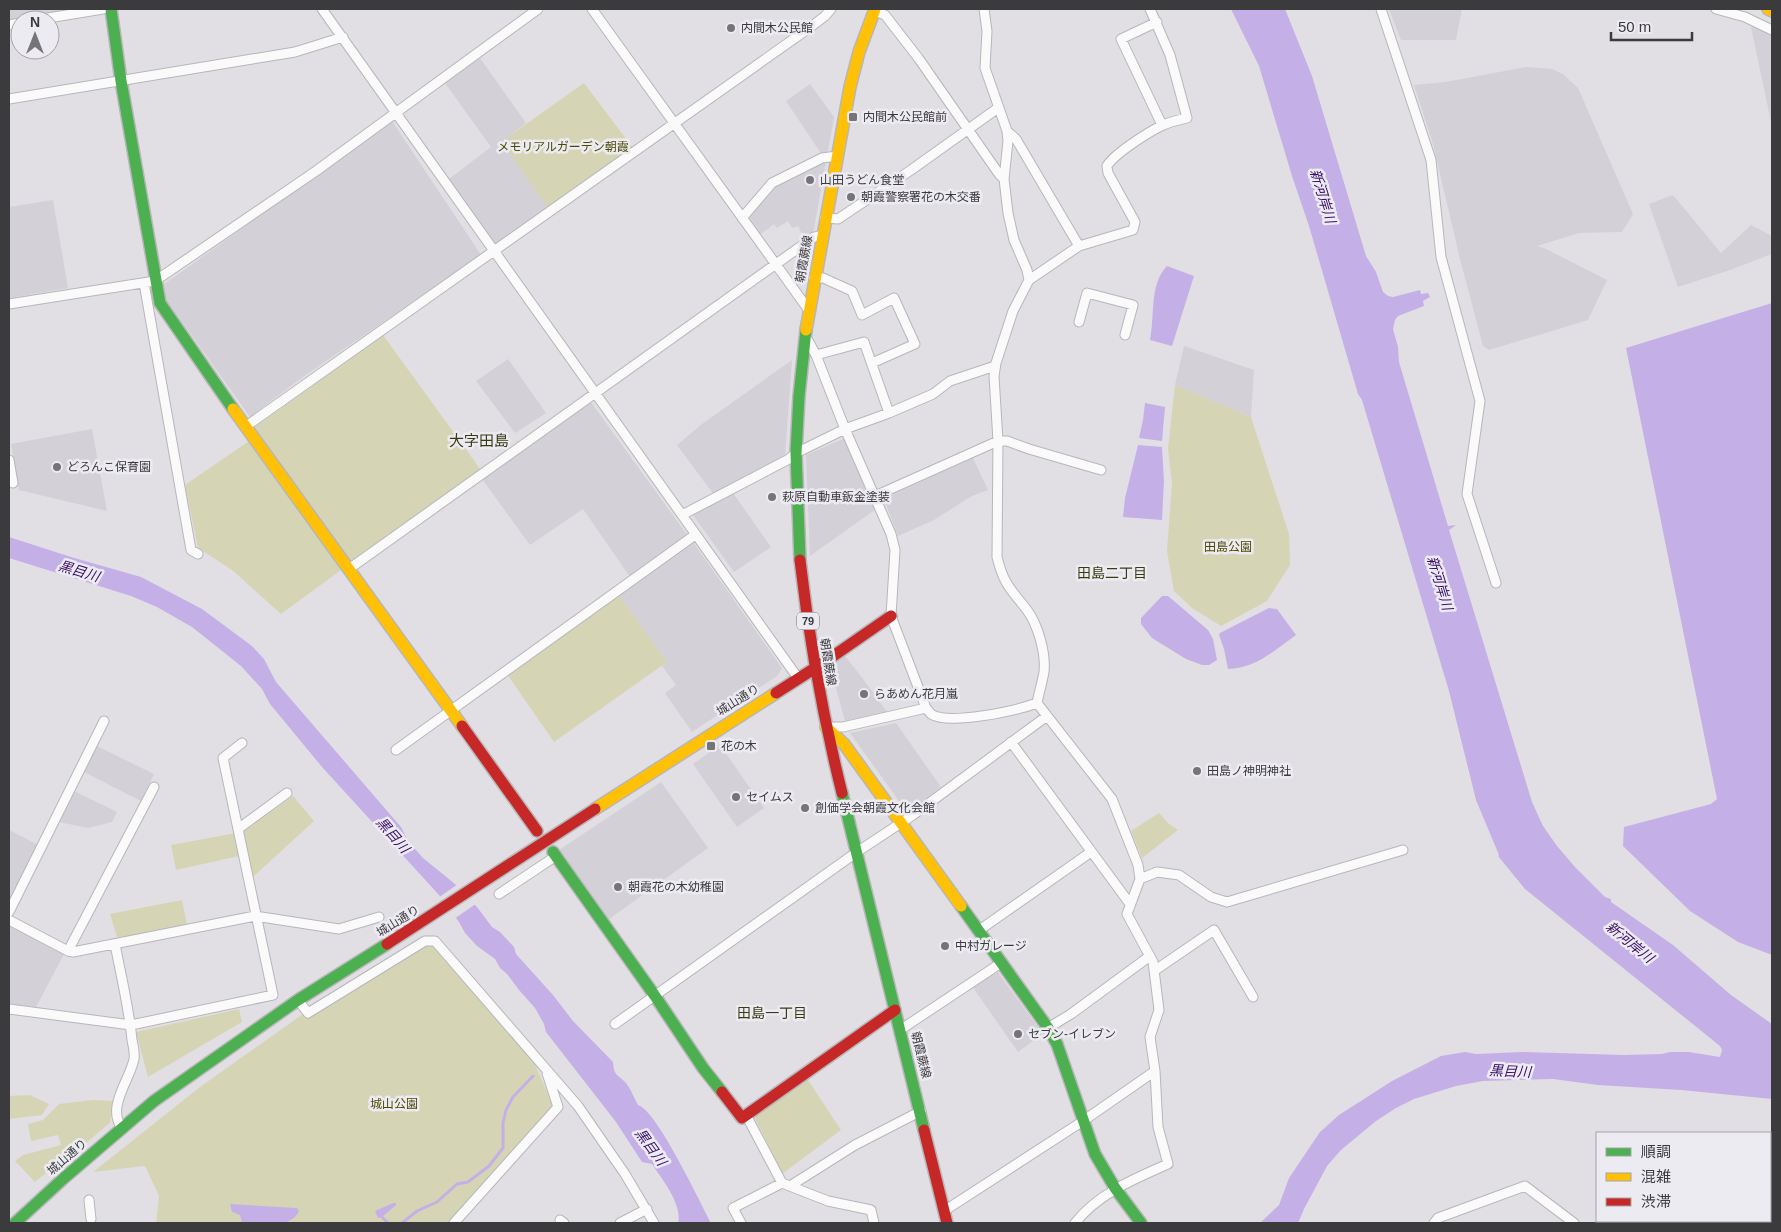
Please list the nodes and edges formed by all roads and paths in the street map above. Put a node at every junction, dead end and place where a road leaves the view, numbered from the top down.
1 (103, 9) edge
2 (111, 9) edge
3 (322, 9) edge
4 (538, 9) edge
5 (592, 9) edge
6 (831, 9) edge
7 (872, 9) edge
8 (984, 9) edge
9 (1150, 9) edge
10 (1382, 9) edge
11 (1716, 9) edge
12 (1768, 9) edge
13 (1772, 11) edge
14 (60, 16) edge
15 (1157, 22) junction
16 (1772, 30) edge
17 (342, 37) junction
18 (120, 81) junction
19 (9, 100) edge
20 (998, 108) junction
21 (396, 112) junction
22 (674, 124) junction
23 (1162, 125) junction
24 (967, 129) junction
25 (1007, 131) junction
26 (837, 156) junction
27 (1004, 179) junction
28 (742, 218) junction
29 (826, 218) junction
30 (822, 234) junction
31 (1079, 246) junction
32 (494, 252) junction
33 (776, 264) junction
34 (814, 278) junction
35 (1029, 280) junction
36 (149, 282) junction
37 (9, 304) edge
38 (808, 309) junction
39 (1079, 322) dead end
40 (805, 334) junction
41 (1125, 335) dead end
42 (816, 355) junction
43 (872, 364) junction
44 (995, 366) junction
45 (596, 392) junction
46 (889, 413) junction
47 (245, 427) junction
48 (845, 429) junction
49 (998, 440) junction
50 (796, 453) junction
51 (9, 460) edge
52 (1101, 470) dead end
53 (12, 483) dead end
54 (876, 496) junction
55 (682, 515) junction
56 (695, 535) junction
57 (198, 554) dead end
58 (349, 569) junction
59 (1496, 583) dead end
60 (891, 616) junction
61 (815, 668) junction
62 (798, 678) junction
63 (1037, 703) junction
64 (926, 708) junction
65 (449, 711) junction
66 (1047, 716) junction
67 (104, 720) dead end
68 (826, 727) junction
69 (1011, 742) junction
70 (242, 743) dead end
71 (396, 750) dead end
72 (154, 787) dead end
73 (287, 793) dead end
74 (901, 823) junction
75 (238, 829) junction
76 (537, 831) dead end
77 (1404, 850) dead end
78 (857, 852) junction
79 (1091, 852) junction
80 (555, 854) joint
81 (1140, 879) junction
82 (500, 894) dead end
83 (1130, 904) junction
84 (9, 912) edge
85 (256, 916) junction
86 (379, 917) dead end
87 (9, 920) edge
88 (978, 930) junction
89 (115, 944) junction
90 (68, 951) junction
91 (1150, 956) junction
92 (1001, 963) junction
93 (1154, 971) junction
94 (655, 996) junction
95 (1253, 997) dead end
96 (298, 1000) junction
97 (9, 1009) edge
98 (896, 1010) junction
99 (615, 1024) dead end
100 (130, 1025) junction
101 (1048, 1028) junction
102 (900, 1030) junction
103 (546, 1070) junction
104 (1155, 1072) junction
105 (920, 1111) junction
106 (746, 1115) junction
107 (1083, 1121) junction
108 (122, 1128) junction
109 (786, 1184) junction
110 (1114, 1188) junction
111 (88, 1200) dead end
112 (647, 1209) junction
113 (944, 1212) junction
114 (92, 1222) edge
115 (15, 1223) edge
116 (454, 1223) edge
117 (620, 1223) edge
118 (654, 1223) edge
119 (741, 1223) edge
120 (874, 1223) edge
121 (947, 1223) edge
122 (1075, 1223) edge
123 (1141, 1223) edge
124 (1434, 1223) edge
125 (1574, 1223) edge

1 - 14 street
2 - 18 main road
3 - 17 street
4 - 21 street
5 - 22 street
6 - 22 street
7 - 24 street
7 - 26 main road, 朝霞蕨線 / 79
8 - 20 street
9 - 15 street
10 - 59 street
11 - 16 street
12 - 13 main road
15 - 23 street
15 - 23 street
17 - 18 street
17 - 21 street
18 - 19 street
18 - 36 main road
20 - 24 street
20 - 25 street
21 - 32 street
21 - 36 street
22 - 28 street
22 - 32 street
23 - 31 street
24 - 27 street
24 - 29 street
25 - 27 street
25 - 31 street
26 - 28 street
26 - 29 main road, 朝霞蕨線 / 79
27 - 35 street
28 - 33 street
29 - 30 main road, 朝霞蕨線 / 79
30 - 33 street
30 - 34 main road, 朝霞蕨線 / 79
31 - 35 street
32 - 45 street
32 - 47 street
33 - 38 street
33 - 45 street
34 - 38 main road, 朝霞蕨線 / 79
34 - 43 street
35 - 44 street
36 - 37 street
36 - 47 main road
36 - 57 street
38 - 40 main road, 朝霞蕨線 / 79
39 - 41 street
40 - 42 street
40 - 50 main road, 朝霞蕨線 / 79
42 - 43 street
42 - 48 street
43 - 46 street
44 - 46 street
44 - 49 street
45 - 55 street
45 - 58 street
46 - 48 street
47 - 58 main road
48 - 50 street
48 - 54 street
49 - 52 street
49 - 54 street
49 - 63 street
50 - 55 street
50 - 61 main road, 朝霞蕨線 / 79
51 - 53 street
54 - 60 street
55 - 56 street
56 - 62 street
56 - 65 street
58 - 65 main road
60 - 61 main road, 城山通り
60 - 64 street
61 - 62 main road, 城山通り
61 - 68 main road, 朝霞蕨線 / 79
62 - 96 main road, 城山通り
63 - 64 street
63 - 66 street
64 - 68 street
65 - 71 street
65 - 76 main road
66 - 69 street
66 - 81 street
67 - 84 street
68 - 74 main road
68 - 78 main road, 朝霞蕨線 / 79
69 - 74 street
69 - 79 street
70 - 75 street
72 - 90 street
73 - 75 street
74 - 78 street
74 - 88 main road
75 - 85 street
77 - 81 street
78 - 94 street
78 - 98 main road, 朝霞蕨線 / 79
79 - 83 street
79 - 88 street
80 - 82 street
80 - 94 main road
81 - 83 street
83 - 91 street
85 - 86 street
85 - 89 street
85 - 100 street
87 - 90 street
88 - 92 main road
89 - 90 street
89 - 100 street
91 - 93 street
91 - 101 street
92 - 101 main road
92 - 102 street
93 - 95 street
93 - 104 street
94 - 99 street
94 - 106 main road
96 - 103 street
96 - 108 main road, 城山通り
97 - 100 street
98 - 102 main road, 朝霞蕨線 / 79
98 - 106 main road
100 - 108 street
101 - 107 main road
102 - 105 main road, 朝霞蕨線 / 79
103 - 112 street
103 - 116 street
104 - 107 street
104 - 110 street
105 - 109 street
105 - 113 main road, 朝霞蕨線 / 79
106 - 109 street
107 - 110 main road
107 - 113 street
108 - 115 main road, 城山通り
109 - 119 street
109 - 120 street
110 - 122 street
110 - 123 main road
111 - 114 street
112 - 117 street
112 - 118 street
113 - 121 main road, 朝霞蕨線 / 79
124 - 125 street

